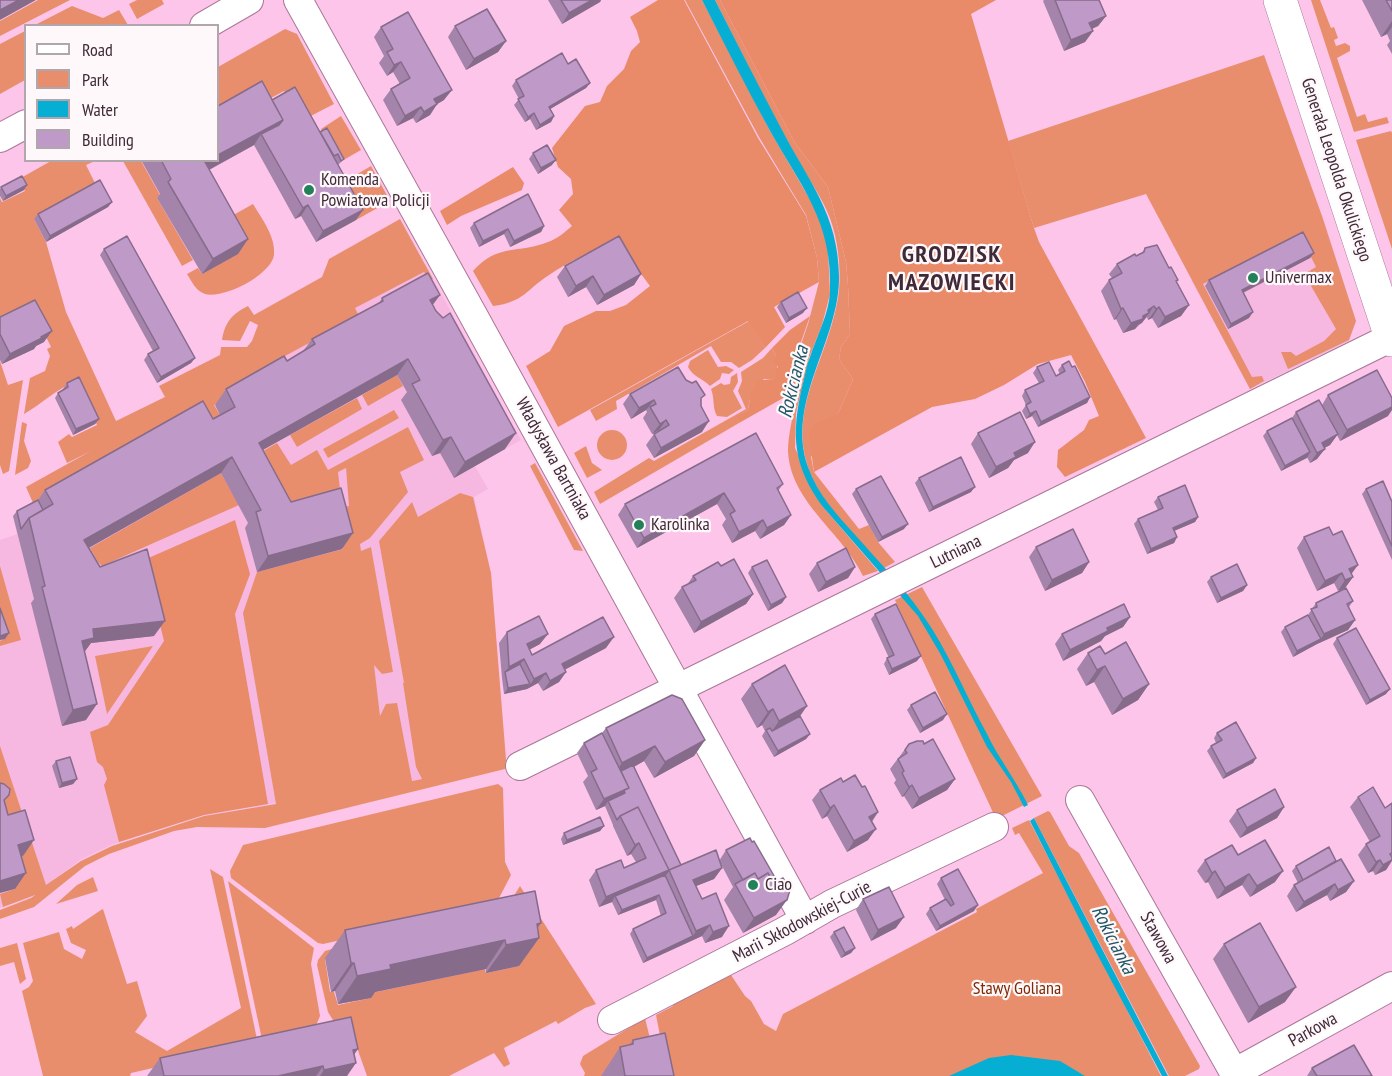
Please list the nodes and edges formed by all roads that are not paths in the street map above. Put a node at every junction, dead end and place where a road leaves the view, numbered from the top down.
1 (249, 0) edge
2 (298, 0) edge
3 (1280, 0) edge
4 (207, 24) edge
5 (24, 125) edge
6 (0, 138) edge
7 (1392, 338) edge
8 (678, 688) junction
9 (520, 766) dead end
10 (1080, 800) dead end
11 (994, 827) dead end
12 (805, 920) junction
13 (1392, 986) edge
14 (612, 1020) dead end
15 (1235, 1075) edge

1 - 4 street
2 - 8 street, Władysława Bartniaka
3 - 7 street, Generała Leopolda Okulickiego
5 - 6 street
7 - 8 street, Lutniana
8 - 9 street, Lutniana
8 - 12 street, Władysława Bartniaka
10 - 15 street, Stawowa
11 - 12 street, Marii Skłodowskiej-Curie
12 - 14 street, Marii Skłodowskiej-Curie
13 - 15 street, Parkowa

